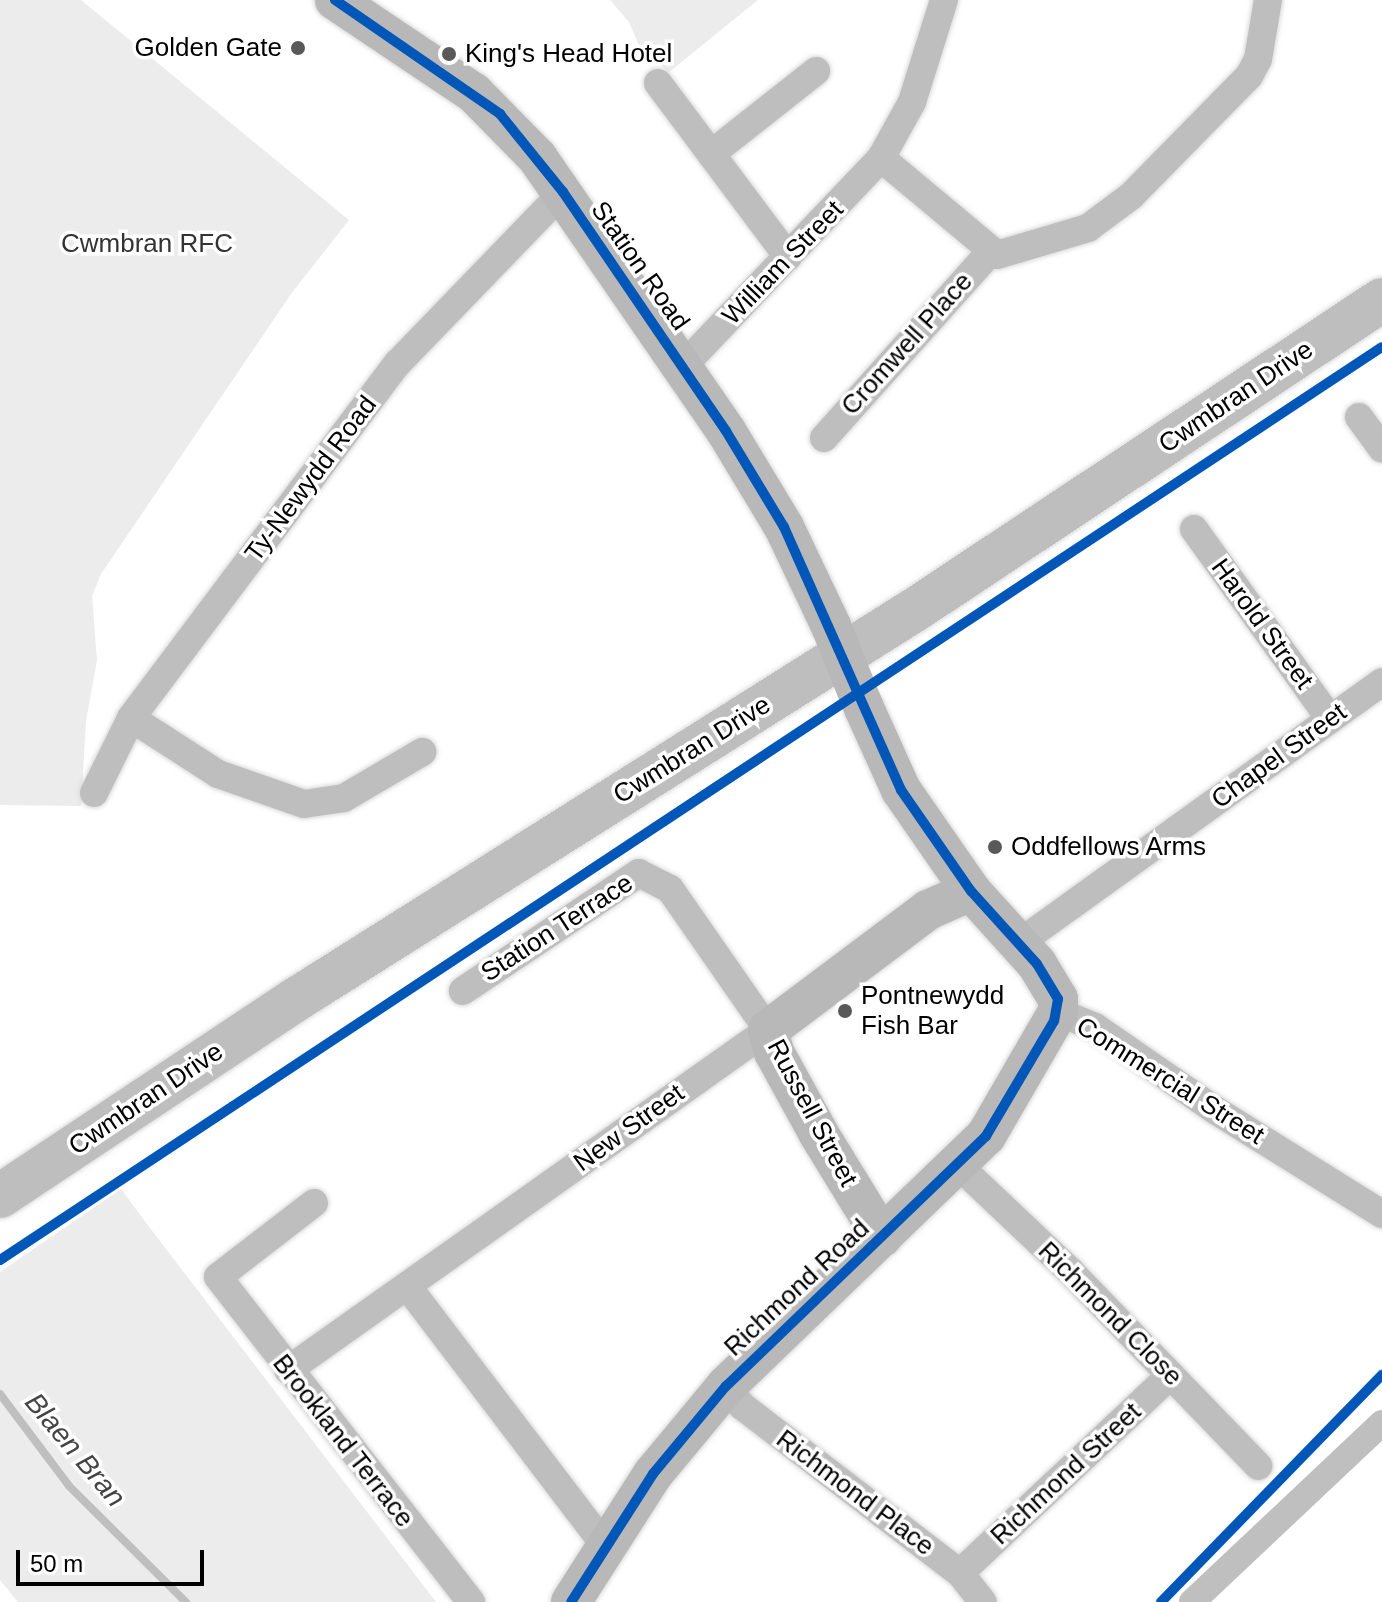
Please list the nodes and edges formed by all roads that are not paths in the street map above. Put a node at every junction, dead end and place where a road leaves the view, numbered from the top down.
1 (335, 0) edge
2 (944, 0) edge
3 (1268, 0) edge
4 (816, 71) dead end
5 (658, 83) dead end
6 (711, 154) junction
7 (881, 158) junction
8 (563, 192) junction
9 (991, 251) junction
10 (788, 257) junction
11 (1382, 300) edge
12 (683, 366) junction
13 (1359, 417) dead end
14 (824, 438) dead end
15 (1382, 449) edge
16 (1194, 529) dead end
17 (831, 626) joint
18 (1382, 682) edge
19 (131, 718) junction
20 (1330, 719) junction
21 (422, 752) dead end
22 (94, 793) dead end
23 (971, 891) junction
24 (1019, 943) junction
25 (463, 991) dead end
26 (1058, 1012) junction
27 (768, 1030) junction
28 (959, 1166) junction
29 (0, 1196) edge
30 (314, 1203) dead end
31 (1382, 1214) edge
32 (882, 1237) junction
33 (408, 1287) junction
34 (288, 1370) junction
35 (1171, 1375) junction
36 (726, 1386) junction
37 (1258, 1466) dead end
38 (606, 1547) junction
39 (960, 1573) junction
40 (471, 1602) edge
41 (571, 1602) edge
42 (983, 1602) edge

1 - 8 street, Station Road
2 - 7 street, William Street
3 - 9 street, Cromwell Place
4 - 6 street
5 - 6 street
6 - 10 street
7 - 9 street, Cromwell Place
7 - 10 street, William Street
8 - 12 street, Station Road
8 - 19 street, Ty-Newydd Road
9 - 14 street, Cromwell Place
10 - 12 street, William Street
11 - 29 main road, Cwmbran Drive
12 - 17 street, Station Road
13 - 15 street
16 - 20 street, Harold Street
17 - 23 street, Commercial Street, bridge
18 - 20 street, Chapel Street
19 - 21 street
19 - 22 street, Ty-Newydd Road
20 - 24 street, Chapel Street
23 - 24 street, Commercial Street
23 - 27 street, New Street
24 - 26 street, Commercial Street
25 - 27 street, Station Terrace
26 - 28 street, Richmond Road
26 - 31 street, Commercial Street
27 - 32 street, Russell Street
27 - 33 street, New Street
28 - 32 street, Richmond Road
28 - 35 street, Richmond Close
30 - 34 street, Brookland Terrace
32 - 36 street, Richmond Road
33 - 34 street, New Street
33 - 38 street
34 - 40 street, Brookland Terrace
35 - 37 street, Richmond Close
35 - 39 street, Richmond Street
36 - 38 street, Richmond Road
36 - 39 street, Richmond Place
38 - 41 street, Richmond Road
39 - 42 street, Richmond Place

